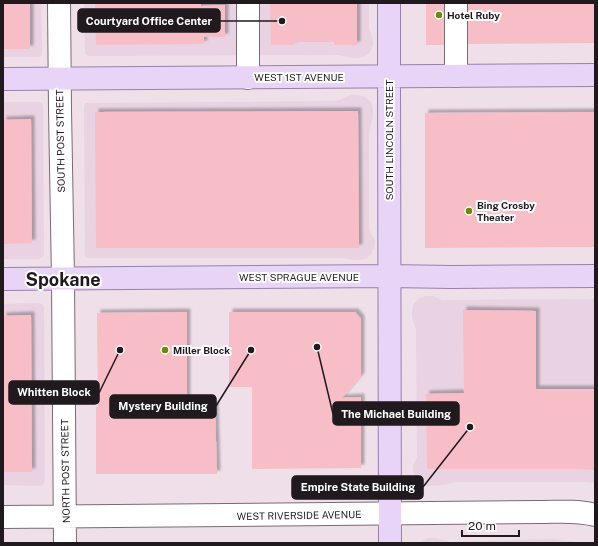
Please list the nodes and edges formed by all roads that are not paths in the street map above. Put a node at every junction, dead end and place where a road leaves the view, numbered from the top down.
1 (59, 3) edge
2 (248, 3) edge
3 (388, 3) edge
4 (456, 3) edge
5 (595, 75) edge
6 (456, 76) junction
7 (390, 77) junction
8 (59, 78) junction
9 (248, 78) junction
10 (3, 79) edge
11 (389, 276) junction
12 (595, 276) edge
13 (3, 279) edge
14 (63, 279) junction
15 (390, 514) junction
16 (595, 515) edge
17 (3, 517) edge
18 (65, 517) junction
19 (65, 543) edge
20 (390, 543) edge

1 - 8 street, SOUTH POST STREET
2 - 9 street
3 - 7 main road, SOUTH LINCOLN STREET
4 - 6 street
5 - 6 main road, WEST 1ST AVENUE
6 - 7 main road, WEST 1ST AVENUE
7 - 9 main road, WEST 1ST AVENUE
7 - 11 main road, SOUTH LINCOLN STREET
8 - 9 main road, WEST 1ST AVENUE
8 - 10 main road, WEST 1ST AVENUE
8 - 14 street, SOUTH POST STREET
11 - 12 main road, WEST SPRAGUE AVENUE
11 - 14 main road, WEST SPRAGUE AVENUE
11 - 15 main road, SOUTH LINCOLN STREET
13 - 14 main road, WEST SPRAGUE AVENUE
14 - 18 street, NORTH POST STREET
15 - 16 street, WEST RIVERSIDE AVENUE
15 - 18 street, WEST RIVERSIDE AVENUE
15 - 20 main road, SOUTH LINCOLN STREET
17 - 18 street, WEST RIVERSIDE AVENUE
18 - 19 street, NORTH POST STREET

